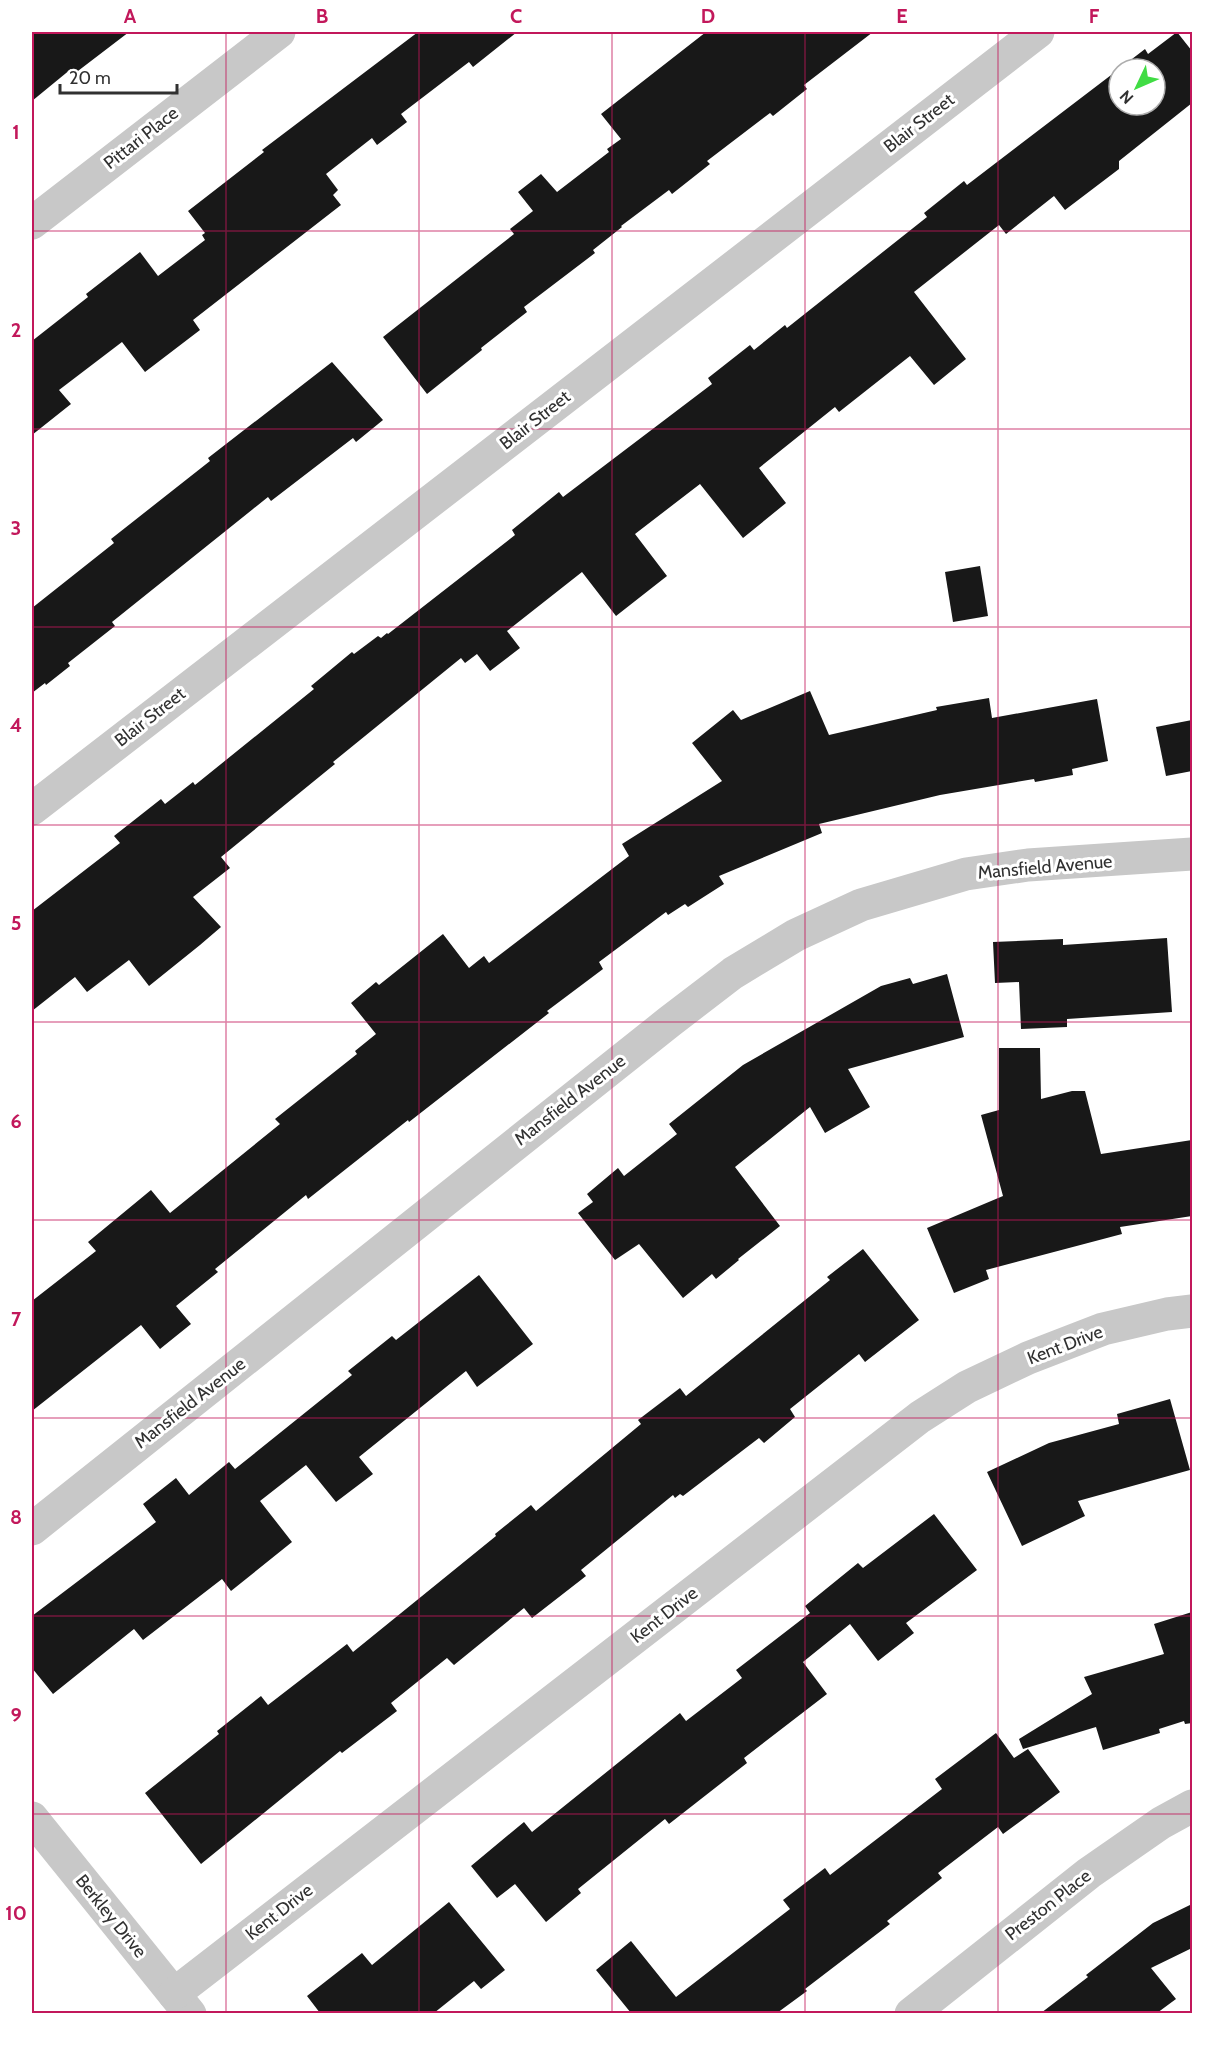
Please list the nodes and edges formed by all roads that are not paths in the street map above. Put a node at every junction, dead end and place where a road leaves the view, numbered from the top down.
1 (279, 32) edge
2 (1038, 32) edge
3 (32, 223) edge
4 (32, 809) edge
5 (1192, 854) edge
6 (1192, 1311) edge
7 (32, 1529) edge
8 (1192, 1806) edge
9 (32, 1818) edge
10 (182, 2003) edge
11 (911, 2013) edge

1 - 3 street, Pittari Place
2 - 4 street, Blair Street
5 - 7 street, Mansfield Avenue
6 - 10 street, Kent Drive
8 - 11 street, Preston Place
9 - 10 street, Berkley Drive

